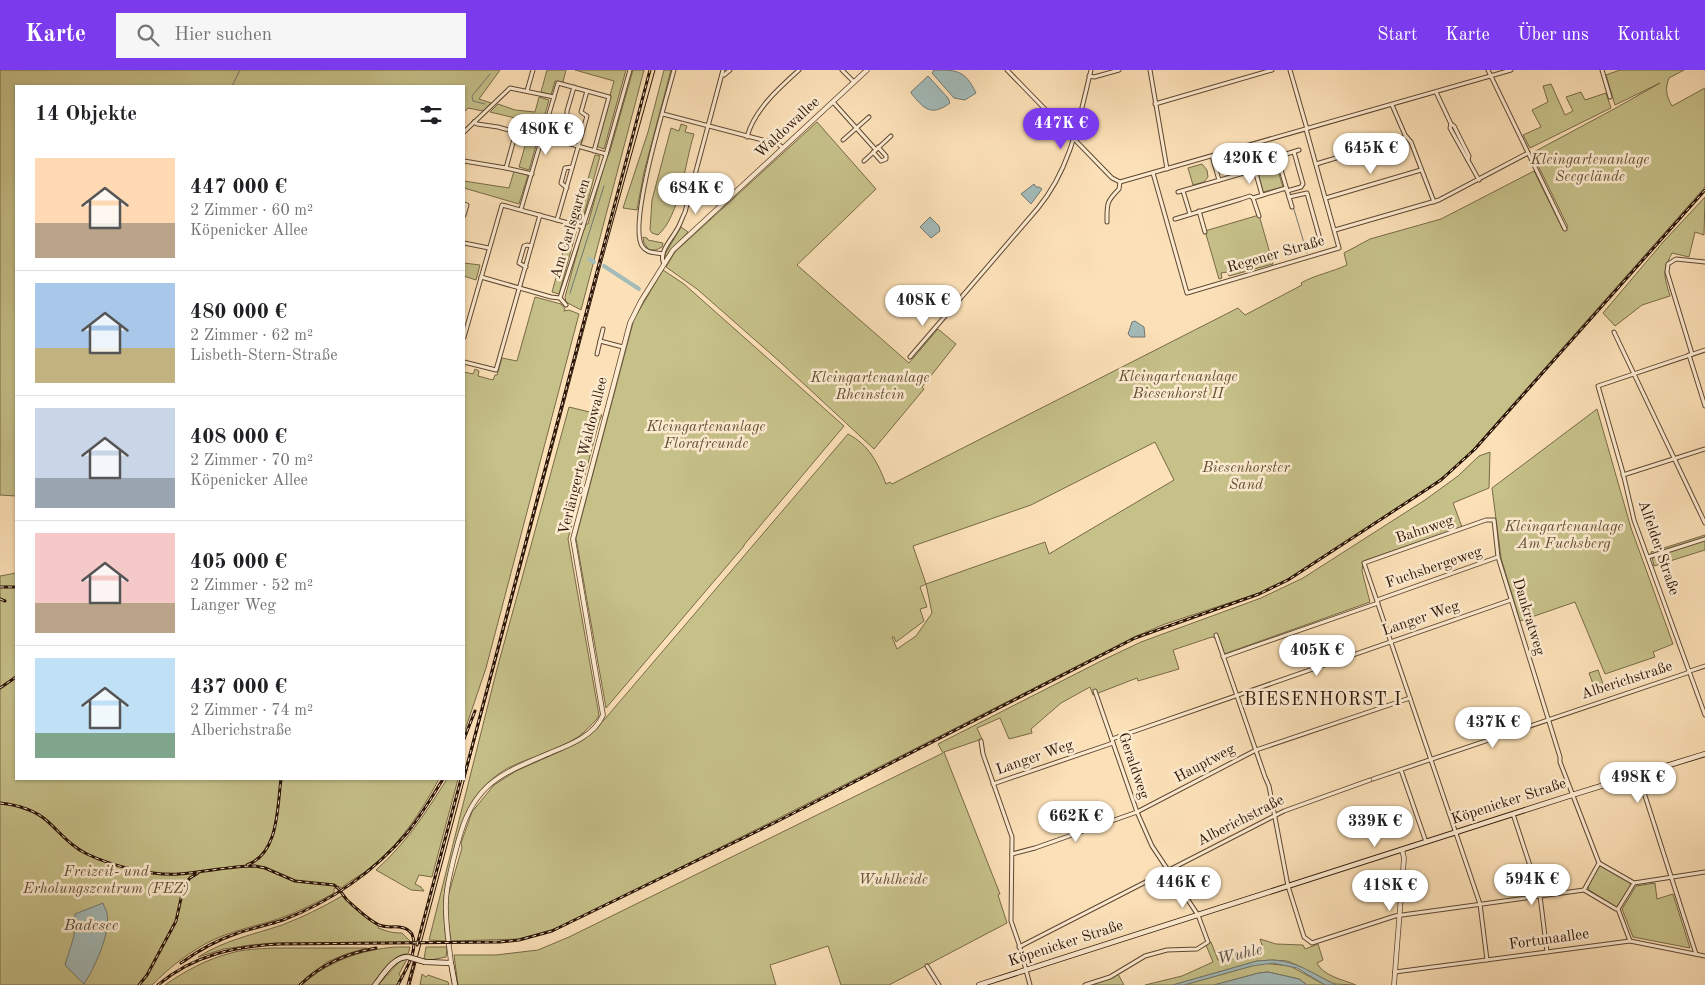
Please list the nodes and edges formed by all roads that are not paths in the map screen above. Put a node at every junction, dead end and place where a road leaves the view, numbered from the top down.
1 (533, 70) edge
2 (630, 70) edge
3 (674, 70) edge
4 (723, 70) edge
5 (730, 70) edge
6 (799, 70) edge
7 (842, 70) edge
8 (868, 70) edge
9 (1007, 70) edge
10 (1091, 70) edge
11 (1119, 70) edge
12 (1150, 70) edge
13 (1272, 70) edge
14 (1290, 70) edge
15 (1488, 70) edge
16 (1511, 70) edge
17 (1602, 70) edge
18 (722, 75) junction
19 (1090, 76) junction
20 (1491, 76) junction
21 (854, 82) junction
22 (574, 87) junction
23 (587, 90) junction
24 (527, 91) junction
25 (1436, 92) junction
26 (554, 97) junction
27 (1610, 97) dead end
28 (832, 102) junction
29 (1155, 104) junction
30 (1392, 105) junction
31 (663, 114) junction
32 (869, 117) dead end
33 (474, 122) junction
34 (708, 126) junction
35 (856, 128) junction
36 (1307, 129) junction
37 (465, 131) edge
38 (542, 136) junction
39 (891, 136) dead end
40 (747, 137) junction
41 (1406, 137) junction
42 (1074, 139) junction
43 (843, 140) dead end
44 (562, 142) junction
45 (578, 146) junction
46 (1270, 146) dead end
47 (783, 148) junction
48 (876, 150) junction
49 (1299, 150) dead end
50 (594, 151) junction
51 (1294, 152) junction
52 (1528, 153) junction
53 (606, 154) junction
54 (1212, 156) junction
55 (1277, 157) junction
56 (864, 160) dead end
57 (465, 161) edge
58 (1279, 163) junction
59 (1316, 164) junction
60 (572, 167) junction
61 (506, 168) junction
62 (1167, 169) junction
63 (1255, 170) junction
64 (1422, 170) junction
65 (1153, 173) junction
66 (532, 174) junction
67 (1219, 180) junction
68 (1479, 180) junction
69 (1120, 182) junction
70 (567, 188) junction
71 (1287, 190) junction
72 (1183, 191) junction
73 (1178, 192) dead end
74 (1262, 195) junction
75 (1289, 197) junction
76 (1253, 198) junction
77 (1326, 198) junction
78 (1434, 202) junction
79 (1292, 207) dead end
80 (521, 210) junction
81 (1199, 211) junction
82 (1190, 214) junction
83 (540, 215) junction
84 (1259, 216) dead end
85 (557, 220) junction
86 (1175, 220) dead end
87 (1107, 222) dead end
88 (583, 227) junction
89 (1565, 229) dead end
90 (1335, 230) junction
91 (1205, 232) dead end
92 (465, 243) edge
93 (1321, 243) dead end
94 (532, 246) junction
95 (489, 248) junction
96 (662, 254) junction
97 (1705, 262) edge
98 (663, 266) junction
99 (526, 267) junction
100 (481, 277) junction
101 (520, 288) junction
102 (560, 298) junction
103 (566, 305) dead end
104 (603, 329) dead end
105 (1614, 332) dead end
106 (465, 333) edge
107 (600, 341) junction
108 (623, 347) junction
109 (1705, 350) edge
110 (596, 354) dead end
111 (1690, 355) junction
112 (910, 357) dead end
113 (465, 362) edge
114 (1633, 374) junction
115 (1705, 406) edge
116 (1705, 448) edge
117 (1674, 459) junction
118 (1623, 475) junction
119 (1494, 520) joint
120 (1705, 523) edge
121 (1705, 539) edge
122 (1498, 557) junction
123 (1648, 557) junction
124 (1511, 600) junction
125 (1377, 602) junction
126 (1216, 635) dead end
127 (1391, 642) junction
128 (1223, 657) junction
129 (1705, 666) edge
130 (1690, 671) junction
131 (1095, 691) dead end
132 (1237, 695) junction
133 (1410, 698) junction
134 (1705, 715) edge
135 (1548, 720) junction
136 (981, 741) dead end
137 (1113, 741) junction
138 (1256, 750) junction
139 (1705, 754) edge
140 (1432, 760) junction
141 (1401, 770) junction
142 (1638, 774) junction
143 (993, 784) junction
144 (1572, 795) junction
145 (1137, 812) junction
146 (1513, 814) junction
147 (1275, 816) junction
148 (1456, 832) junction
149 (1426, 842) junction
150 (1402, 850) junction
151 (1012, 854) junction
152 (1599, 863) junction
153 (1168, 871) junction
154 (1705, 872) edge
155 (1671, 877) junction
156 (1634, 882) junction
157 (1288, 888) junction
158 (1584, 890) junction
159 (1540, 896) junction
160 (1480, 904) junction
161 (1618, 909) junction
162 (1198, 915) junction
163 (1399, 915) junction
164 (1630, 941) junction
165 (1020, 947) junction
166 (1547, 952) junction
167 (1696, 954) junction
168 (1705, 956) edge
169 (1487, 960) junction
170 (451, 963) junction
171 (927, 966) dead end
172 (1026, 970) junction
173 (1395, 972) junction
174 (374, 985) edge
175 (455, 985) edge
176 (939, 985) edge
177 (979, 985) edge
178 (1030, 985) edge
179 (1085, 985) edge
180 (1394, 985) edge

1 - 24 street
2 - 53 street, Am Carlsgarten
3 - 31 street
4 - 18 street
5 - 18 street
6 - 40 street
7 - 21 street
8 - 21 street, Waldowallee
9 - 42 street
10 - 19 street
11 - 19 street
12 - 29 street
13 - 29 street
14 - 36 street, Regener Straße
15 - 20 street
16 - 20 street
17 - 27 street
18 - 34 street
19 - 42 street
20 - 25 street
20 - 52 street
21 - 28 street, Waldowallee
22 - 23 street
22 - 26 street
22 - 44 street
23 - 45 street
23 - 50 street
24 - 26 street
24 - 33 street
25 - 30 street
25 - 68 street
26 - 38 street
28 - 35 street
28 - 47 street, Waldowallee
29 - 62 street
30 - 36 street
30 - 41 street
31 - 34 street
31 - 96 street
32 - 35 street
33 - 37 street
33 - 61 street
34 - 40 street
34 - 96 street
35 - 43 street
35 - 48 street
36 - 54 street
36 - 59 street, Regener Straße
38 - 44 street
38 - 66 street
39 - 48 street
40 - 47 street
41 - 59 street
41 - 64 street
42 - 69 street
42 - 112 street
44 - 45 street
45 - 50 street
45 - 60 street
46 - 55 street
47 - 98 street, Waldowallee
48 - 56 street
49 - 51 street
50 - 53 street
51 - 55 street
51 - 71 street
52 - 68 street
52 - 89 street
53 - 88 street, Am Carlsgarten
54 - 62 street
54 - 67 street
55 - 58 street
57 - 61 street
58 - 63 street
58 - 71 street
59 - 77 street, Regener Straße
60 - 70 street
60 - 70 street
61 - 66 street
62 - 65 street
63 - 67 street
63 - 74 street
64 - 77 street
64 - 78 street
65 - 69 street
65 - 90 street, Regener Straße
66 - 80 street
67 - 72 street
68 - 78 street
69 - 87 street
70 - 85 street
71 - 74 street
71 - 75 street
72 - 73 street
72 - 82 street
74 - 76 street
75 - 79 street
75 - 93 street
76 - 81 street
76 - 84 street
77 - 90 street, Regener Straße
78 - 90 street
80 - 83 street
80 - 95 street
81 - 82 street
81 - 91 street
82 - 86 street
83 - 85 street
83 - 94 street
85 - 88 street
88 - 102 street, Am Carlsgarten
92 - 95 street
94 - 99 street
94 - 99 street
95 - 100 street
96 - 98 street
97 - 111 street
98 - 108 street, Verlängerte Waldowallee
99 - 101 street
100 - 101 street
100 - 106 street
101 - 102 street
101 - 113 street
102 - 103 street, Am Carlsgarten
104 - 107 street, Verlängerte Waldowallee
105 - 114 street
107 - 108 street
107 - 110 street, Verlängerte Waldowallee
108 - 170 street, Verlängerte Waldowallee
109 - 111 street
111 - 114 street
111 - 115 street
114 - 117 street
114 - 118 street, Alfelder Straße
116 - 117 street
117 - 118 street
117 - 120 street
118 - 123 street, Alfelder Straße
119 - 122 street, Dankratweg
119 - 125 street, Bahnweg
121 - 123 street
122 - 124 street, Dankratweg
122 - 125 street, Fuchsbergeweg
123 - 130 street, Alfelder Straße
124 - 127 street, Langer Weg
124 - 135 street, Dankratweg
125 - 127 street
125 - 128 street
126 - 128 street
127 - 132 street, Langer Weg
127 - 133 street
128 - 132 street
129 - 130 street, Alberichstraße
130 - 134 street, Alfelder Straße
130 - 135 street, Alberichstraße
131 - 137 street, Geraldweg
132 - 137 street, Langer Weg
132 - 138 street
133 - 138 street, Hauptweg
133 - 140 street
135 - 140 street, Alberichstraße
135 - 144 street, Dankratweg
136 - 143 street
137 - 143 street, Langer Weg
137 - 145 street, Geraldweg
138 - 145 street, Hauptweg
138 - 147 street
139 - 142 main road, Köpenicker Straße
140 - 141 street, Alberichstraße
140 - 148 street
141 - 147 street, Alberichstraße
141 - 149 street
142 - 144 main road, Köpenicker Straße
142 - 155 street
143 - 151 street
144 - 146 main road, Köpenicker Straße
144 - 152 street, Dankratweg
145 - 151 street, Hauptweg
145 - 153 street, Geraldweg
146 - 148 main road, Köpenicker Straße
146 - 159 street
147 - 153 street, Alberichstraße
147 - 157 street
148 - 149 main road, Köpenicker Straße
148 - 160 street
149 - 150 main road, Köpenicker Straße
150 - 157 main road, Köpenicker Straße
150 - 163 street
151 - 165 street
152 - 156 street
152 - 158 street
153 - 162 street, Geraldweg
153 - 165 street, Alberichstraße
154 - 155 street
155 - 156 street
155 - 167 street
156 - 161 street
157 - 162 main road, Köpenicker Straße
157 - 163 street
158 - 159 street
158 - 161 street
159 - 160 street
159 - 166 street
160 - 163 street
160 - 169 street
161 - 164 street
162 - 172 main road, Köpenicker Straße
162 - 179 street, Geraldweg
163 - 173 street
164 - 166 street, Fortunaallee
164 - 167 street, Fortunaallee
165 - 172 street
166 - 169 street, Fortunaallee
167 - 168 street, Fortunaallee
169 - 173 street, Fortunaallee
170 - 174 main road, bridge
170 - 175 main road
171 - 176 street
172 - 177 main road, Köpenicker Straße
172 - 178 street
173 - 180 street

